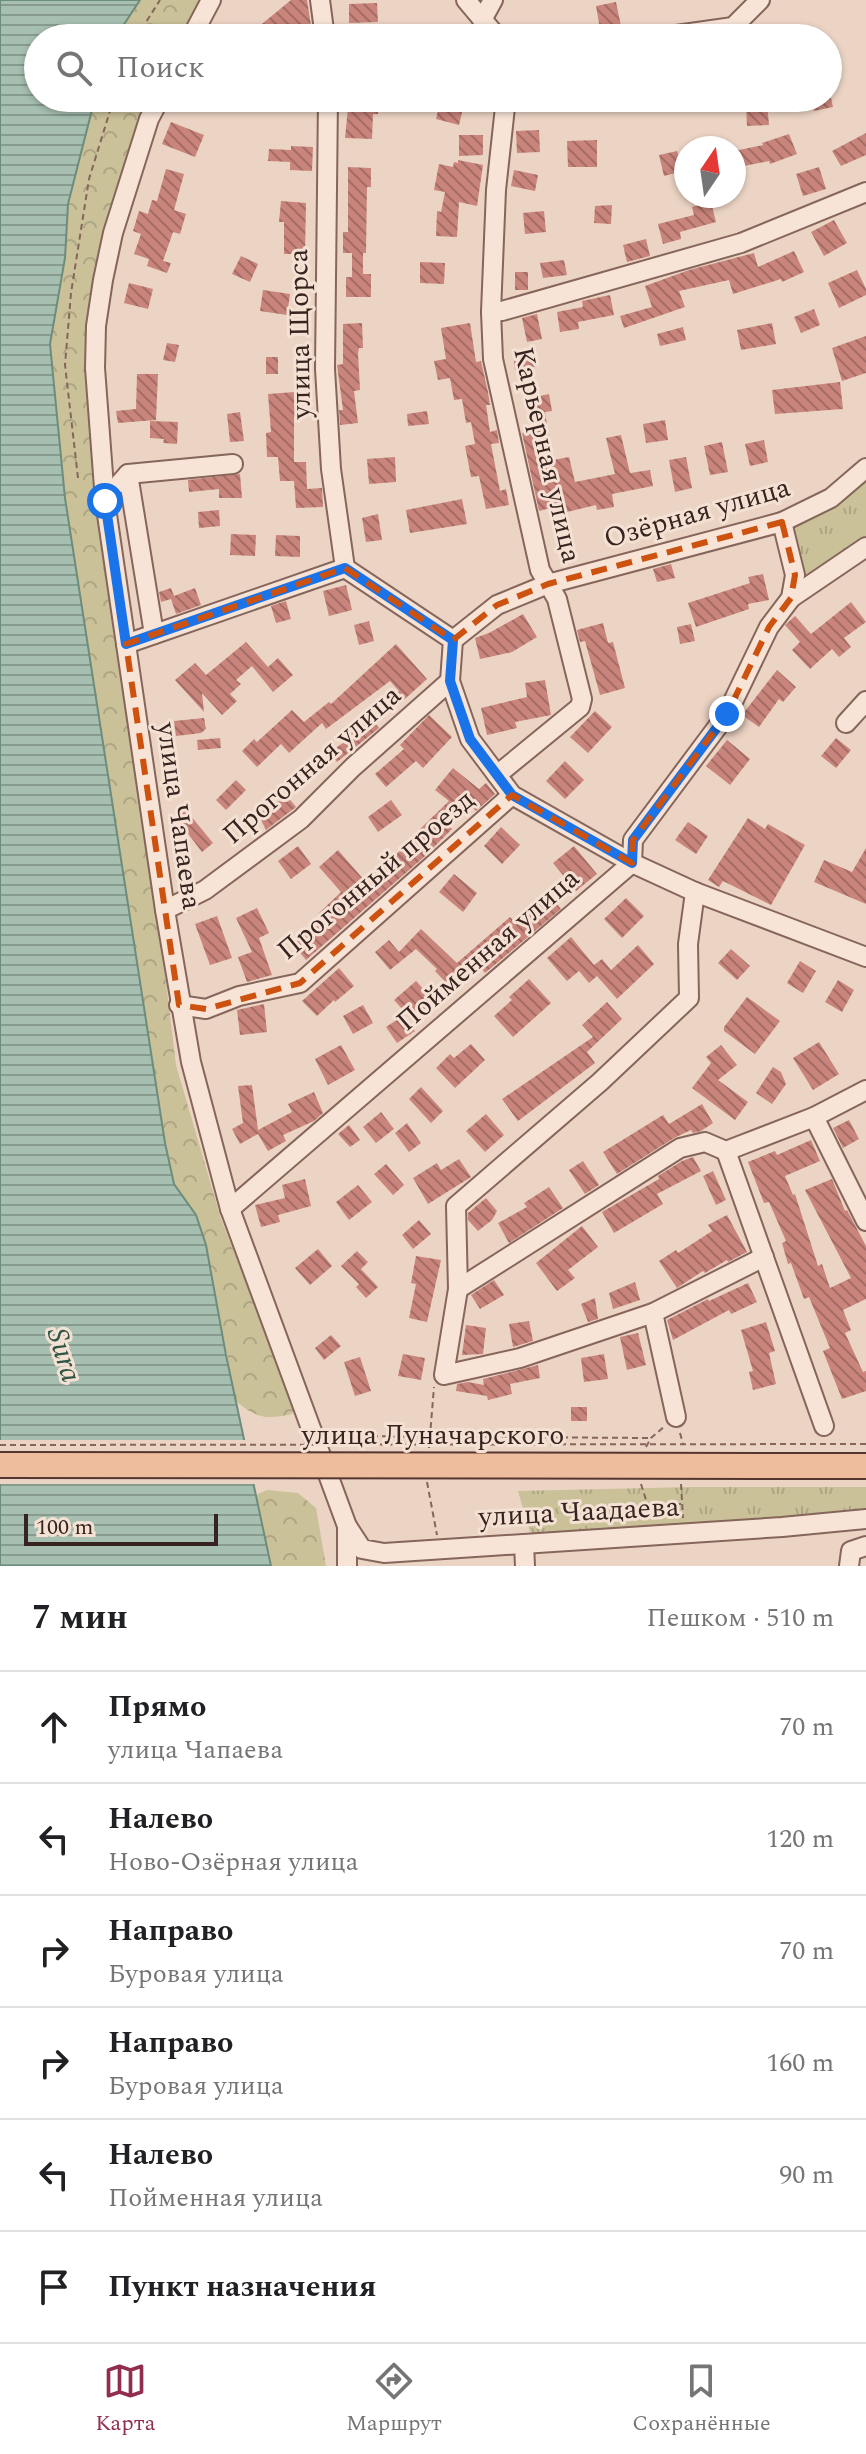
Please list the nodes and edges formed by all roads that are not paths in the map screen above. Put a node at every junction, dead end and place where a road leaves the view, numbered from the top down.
1 (211, 0) edge
2 (320, 0) edge
3 (466, 0) edge
4 (493, 0) edge
5 (760, 0) edge
6 (482, 20) junction
7 (198, 24) edge
8 (323, 24) edge
9 (486, 24) edge
10 (736, 24) edge
11 (153, 112) edge
12 (328, 112) edge
13 (504, 112) edge
14 (866, 192) edge
15 (491, 312) junction
16 (233, 464) dead end
17 (866, 468) edge
18 (128, 474) junction
19 (105, 501) junction
20 (782, 522) junction
21 (866, 547) edge
22 (345, 568) junction
23 (548, 584) junction
24 (791, 598) junction
25 (154, 634) junction
26 (453, 640) junction
27 (126, 644) junction
28 (450, 681) junction
29 (866, 701) edge
30 (846, 723) dead end
31 (497, 775) junction
32 (512, 795) junction
33 (632, 863) junction
34 (695, 892) junction
35 (165, 910) junction
36 (864, 953) edge
37 (179, 1005) junction
38 (866, 1090) edge
39 (814, 1117) junction
40 (726, 1151) junction
41 (230, 1209) junction
42 (866, 1221) edge
43 (764, 1257) junction
44 (458, 1289) junction
45 (653, 1313) junction
46 (676, 1417) dead end
47 (824, 1426) dead end
48 (0, 1465) edge
49 (866, 1466) edge
50 (866, 1519) edge
51 (347, 1526) junction
52 (524, 1544) junction
53 (866, 1546) edge
54 (440, 1557) edge
55 (347, 1566) edge
56 (525, 1566) edge
57 (849, 1566) edge

1 - 7 street
2 - 8 street
3 - 6 street
4 - 6 street
5 - 10 street
6 - 9 street
11 - 19 street, улица Чапаева
12 - 22 street, улица Щорса
13 - 15 street, Карьерная улица
14 - 15 street
15 - 23 street, Карьерная улица
16 - 18 street
17 - 20 street, Озёрная улица
18 - 19 street
18 - 25 street
19 - 27 street, улица Чапаева
20 - 23 street, Озёрная улица
20 - 24 street
21 - 24 street
22 - 25 street
22 - 26 street
23 - 26 street, Озёрная улица
23 - 31 street, Карьерная улица
24 - 33 street
25 - 27 street
26 - 28 street
27 - 35 street, улица Чапаева
28 - 31 street
28 - 35 street, Прогонная улица
29 - 30 street
31 - 32 street
32 - 33 street
32 - 37 street, Прогонный проезд
33 - 34 street
33 - 41 street, Пойменная улица
34 - 36 street
34 - 44 street
35 - 37 street, улица Чапаева
37 - 41 street, улица Чапаева
38 - 39 street
39 - 40 street
39 - 42 street
40 - 43 street
40 - 44 street
41 - 51 street, улица Чапаева
43 - 45 street
43 - 47 street
44 - 45 street
45 - 46 street
48 - 49 main road, улица Луначарского, bridge
50 - 52 street, улица Чаадаева
51 - 54 street, улица Чаадаева
51 - 55 street
52 - 54 street, улица Чаадаева
52 - 56 street
53 - 57 street

